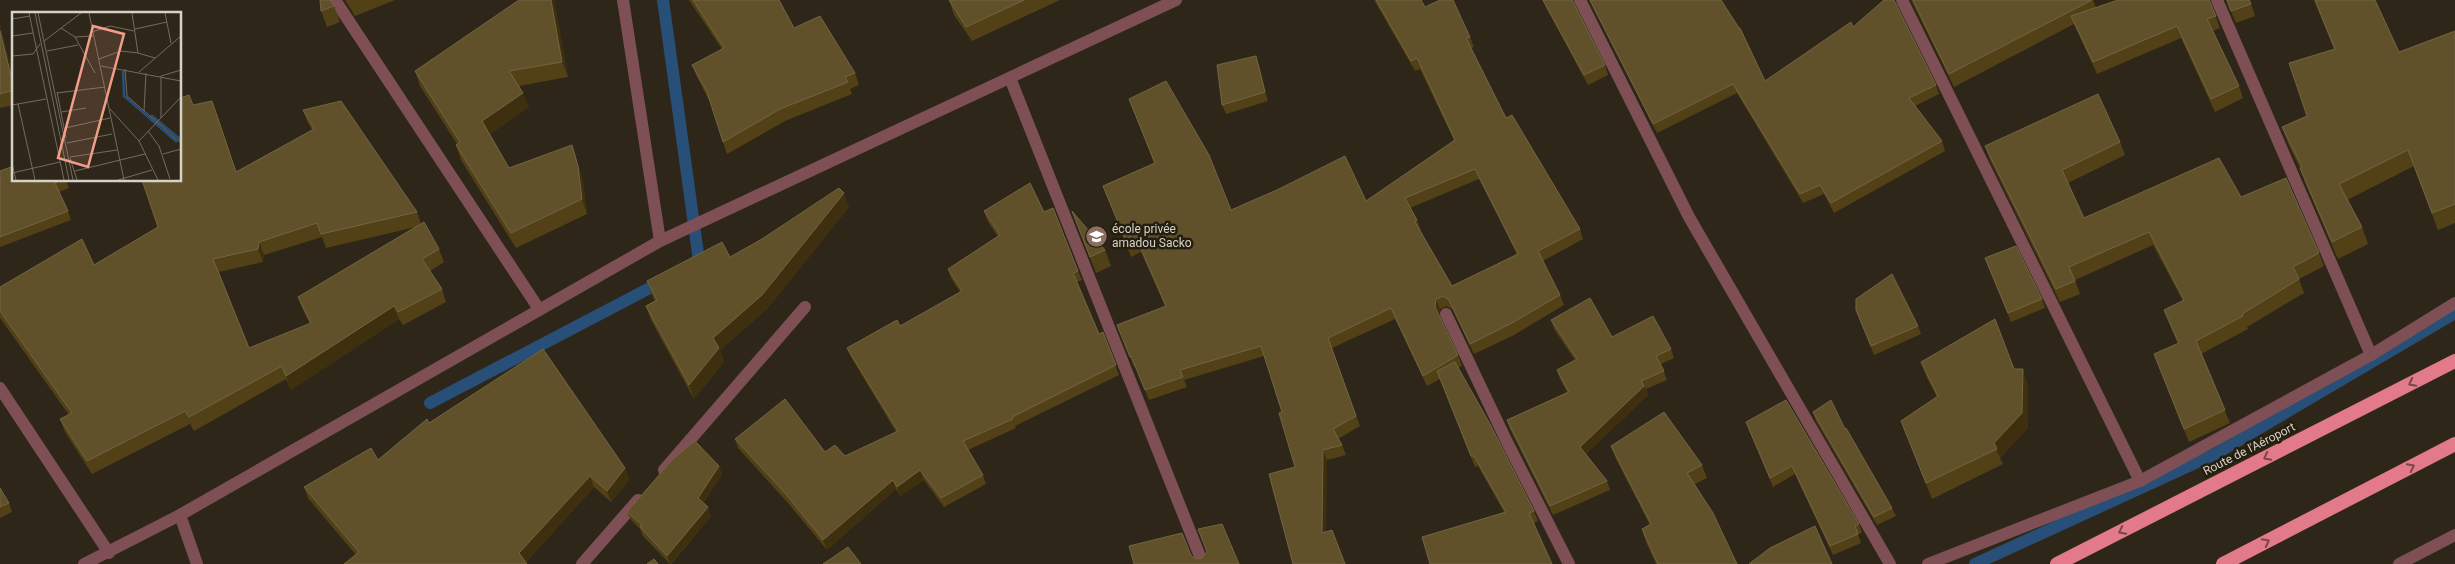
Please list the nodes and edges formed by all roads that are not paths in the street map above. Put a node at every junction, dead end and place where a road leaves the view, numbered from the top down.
1 (335, 0) edge
2 (623, 0) edge
3 (1176, 0) edge
4 (1580, 0) edge
5 (1902, 0) edge
6 (2217, 0) edge
7 (1010, 78) junction
8 (660, 241) junction
9 (2455, 303) edge
10 (805, 307) dead end
11 (539, 309) junction
12 (1446, 314) dead end
13 (2371, 355) junction
14 (2455, 361) edge
15 (0, 388) edge
16 (2455, 444) edge
17 (2140, 481) junction
18 (180, 515) junction
19 (2455, 535) edge
20 (109, 553) junction
21 (84, 564) edge
22 (197, 564) edge
23 (582, 564) edge
24 (1203, 564) edge
25 (1569, 564) edge
26 (1890, 564) edge
27 (1928, 564) edge
28 (2057, 564) edge
29 (2223, 564) edge
30 (2399, 564) edge

1 - 11 street
2 - 8 street
3 - 7 street
4 - 26 street
5 - 17 street
6 - 13 street
7 - 8 street
7 - 24 street
8 - 11 street
9 - 13 street
10 - 23 street
11 - 18 street
12 - 25 street
13 - 17 street
14 -> 28 highway, Route de l'Aéroport
15 - 20 street
29 -> 16 highway
17 - 27 street
18 - 20 street
18 - 22 street
19 - 30 street
20 - 21 street

